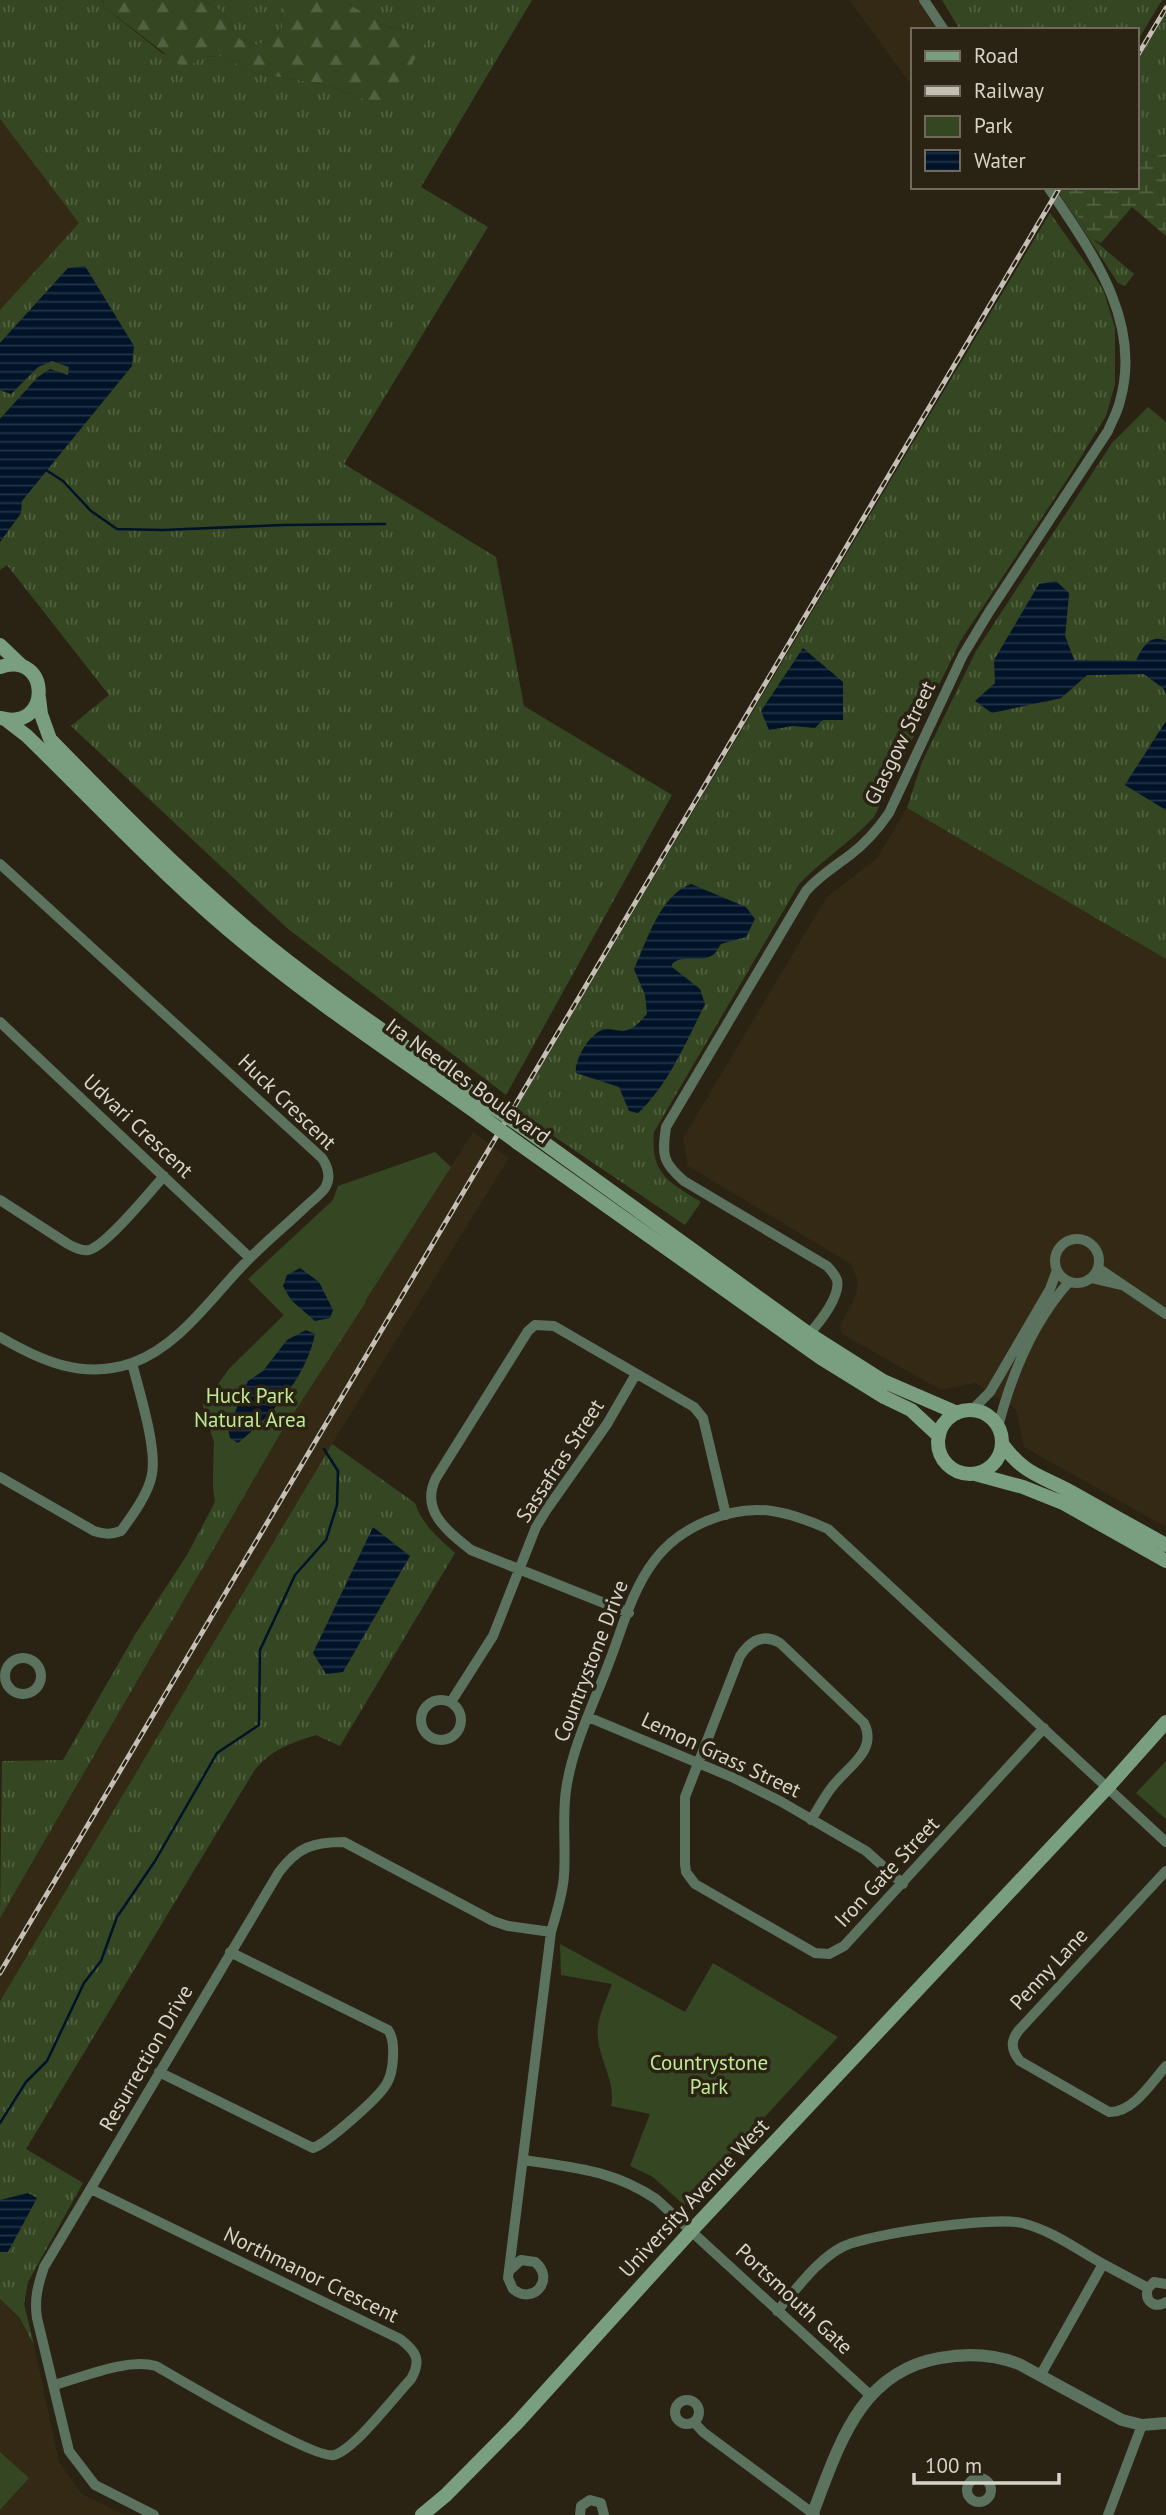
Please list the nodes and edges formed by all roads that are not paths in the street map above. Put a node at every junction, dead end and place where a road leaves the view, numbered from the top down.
1 (924, 0) edge
2 (943, 28) edge
3 (1049, 189) edge
4 (0, 645) edge
5 (21, 666) junction
6 (0, 667) edge
7 (39, 698) junction
8 (1, 718) edge
9 (0, 864) edge
10 (0, 1022) edge
11 (484, 1110) junction
12 (164, 1177) junction
13 (0, 1200) edge
14 (250, 1258) junction
15 (1098, 1268) junction
16 (1057, 1270) junction
17 (1091, 1278) junction
18 (1069, 1282) junction
19 (1121, 1285) junction
20 (1166, 1314) edge
21 (809, 1334) junction
22 (0, 1337) edge
23 (132, 1363) junction
24 (636, 1374) junction
25 (964, 1412) junction
26 (998, 1427) junction
27 (939, 1436) junction
28 (1002, 1444) junction
29 (975, 1474) junction
30 (0, 1477) edge
31 (726, 1515) junction
32 (1166, 1545) edge
33 (1166, 1561) edge
34 (519, 1570) junction
35 (629, 1613) junction
36 (451, 1702) junction
37 (588, 1717) junction
38 (1166, 1722) edge
39 (1044, 1728) junction
40 (698, 1763) junction
41 (1108, 1787) junction
42 (811, 1820) junction
43 (1166, 1842) edge
44 (1166, 1871) edge
45 (903, 1884) junction
46 (551, 1932) junction
47 (230, 1952) junction
48 (1166, 2066) edge
49 (159, 2072) junction
50 (524, 2160) junction
51 (91, 2189) junction
52 (692, 2230) junction
53 (1103, 2264) junction
54 (510, 2270) dead end
55 (1166, 2284) edge
56 (1148, 2288) junction
57 (1166, 2302) edge
58 (777, 2311) junction
59 (1040, 2376) junction
60 (54, 2385) junction
61 (870, 2395) junction
62 (694, 2422) dead end
63 (1166, 2423) edge
64 (1142, 2425) junction
65 (974, 2502) dead end
66 (813, 2514) edge
67 (154, 2515) edge
68 (422, 2515) edge
69 (580, 2515) edge
70 (605, 2515) edge
71 (971, 2515) edge
72 (1108, 2515) edge

1 - 2 street
3 - 21 street, Glasgow Street
4 - 5 main road
5 - 6 main road
5 - 7 main road, Ira Needles Boulevard
7 - 8 main road
7 - 11 main road, Ira Needles Boulevard
8 - 11 main road, Ira Needles Boulevard
9 - 14 street, Huck Crescent
10 - 12 street, Udvari Crescent
11 - 21 main road, Ira Needles Boulevard, bridge
11 - 27 main road, Ira Needles Boulevard, bridge
12 - 13 street
12 - 14 street, Udvari Crescent
14 - 23 street, Huck Crescent
15 - 16 street
15 - 17 street
15 - 19 street
16 - 18 street
16 - 25 street
17 - 18 street
17 - 19 street
18 - 26 street
19 - 20 street
21 - 25 main road, Ira Needles Boulevard
22 - 23 street, Huck Crescent
23 - 30 street
24 - 31 street
24 - 34 street, Sassafras Street
24 - 34 street
25 - 26 main road
25 - 27 main road
26 - 28 main road
27 - 29 main road
28 - 29 main road
28 - 32 main road
29 - 33 main road
31 - 35 street, Countrystone Drive
31 - 39 street, Countrystone Drive
34 - 35 street
34 - 36 street, Sassafras Street
35 - 37 street, Countrystone Drive
36 - 36 street
37 - 40 street, Lemon Grass Street
37 - 46 street, Countrystone Drive
38 - 41 main road, University Avenue West
39 - 41 street, Countrystone Drive
39 - 45 street, Iron Gate Street
40 - 42 street, Lemon Grass Street
40 - 42 street, Iron Gate Street
40 - 45 street, Iron Gate Street
41 - 43 street, Countrystone Drive
41 - 52 main road, University Avenue West
42 - 45 street, Lemon Grass Street
44 - 48 street, Penny Lane
46 - 47 street, Resurrection Drive
46 - 50 street, Countrystone Drive
47 - 49 street, Resurrection Drive
47 - 49 street
49 - 51 street, Resurrection Drive
50 - 52 street
50 - 54 street, Countrystone Drive
51 - 60 street, Resurrection Drive
51 - 60 street, Northmanor Crescent
52 - 58 street, Portsmouth Gate
52 - 68 main road, University Avenue West
53 - 56 street
53 - 58 street
53 - 59 street
55 - 56 street
56 - 57 street
58 - 61 street, Portsmouth Gate
59 - 61 street
59 - 64 street
60 - 67 street, Resurrection Drive
61 - 66 street
62 - 66 street
63 - 64 street
64 - 72 street
65 - 71 street
69 - 70 street

